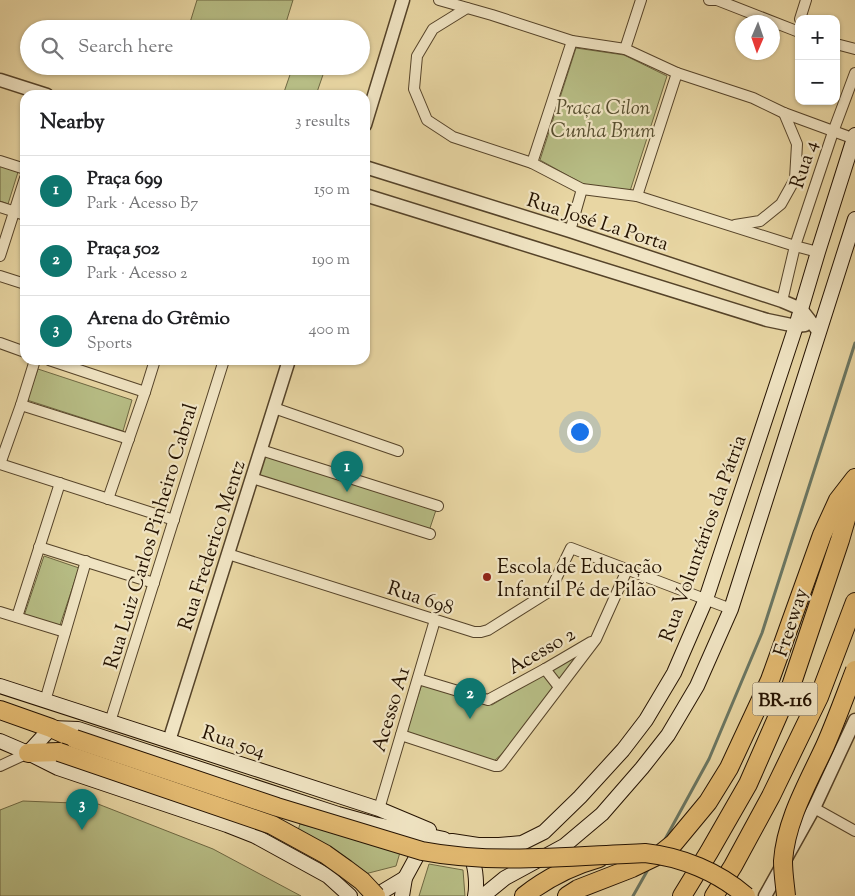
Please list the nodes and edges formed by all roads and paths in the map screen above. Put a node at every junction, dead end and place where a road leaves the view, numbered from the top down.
1 (403, 0) edge
2 (440, 0) edge
3 (642, 0) edge
4 (709, 0) edge
5 (717, 0) edge
6 (806, 0) edge
7 (468, 8) junction
8 (801, 15) edge
9 (795, 28) edge
10 (572, 41) junction
11 (840, 45) edge
12 (625, 49) junction
13 (855, 49) edge
14 (677, 73) junction
15 (855, 73) edge
16 (0, 80) edge
17 (31, 90) edge
18 (370, 109) edge
19 (784, 113) junction
20 (832, 132) junction
21 (855, 138) edge
22 (0, 161) edge
23 (532, 163) junction
24 (20, 167) edge
25 (370, 169) edge
26 (582, 189) junction
27 (20, 193) edge
28 (637, 196) junction
29 (370, 197) edge
30 (0, 207) edge
31 (14, 212) junction
32 (20, 214) edge
33 (855, 219) edge
34 (731, 226) junction
35 (570, 231) junction
36 (795, 246) junction
37 (818, 252) junction
38 (0, 256) edge
39 (0, 276) edge
40 (20, 282) edge
41 (782, 301) junction
42 (801, 309) junction
43 (818, 324) junction
44 (796, 326) junction
45 (0, 343) edge
46 (20, 350) edge
47 (33, 365) edge
48 (63, 365) edge
49 (153, 365) edge
50 (222, 365) edge
51 (287, 365) edge
52 (145, 392) junction
53 (21, 405) junction
54 (274, 408) junction
55 (129, 439) junction
56 (261, 450) junction
57 (398, 451) dead end
58 (0, 464) edge
59 (252, 478) junction
60 (855, 478) edge
61 (60, 483) junction
62 (855, 488) edge
63 (108, 499) junction
64 (438, 506) dead end
65 (174, 520) junction
66 (430, 534) dead end
67 (40, 547) junction
68 (228, 554) junction
69 (86, 561) junction
70 (627, 570) junction
71 (154, 583) junction
72 (706, 599) junction
73 (855, 602) edge
74 (731, 609) junction
75 (0, 612) edge
76 (17, 617) junction
77 (435, 620) junction
78 (65, 632) junction
79 (596, 639) junction
80 (545, 670) junction
81 (855, 670) edge
82 (418, 679) junction
83 (0, 686) edge
84 (559, 687) junction
85 (45, 700) junction
86 (0, 710) edge
87 (855, 720) edge
88 (110, 722) junction
89 (51, 728) junction
90 (401, 735) junction
91 (0, 741) edge
92 (169, 741) junction
93 (138, 748) junction
94 (28, 753) junction
95 (0, 766) edge
96 (814, 808) junction
97 (379, 809) junction
98 (855, 831) edge
99 (452, 841) junction
100 (614, 854) junction
101 (405, 878) junction
102 (350, 896) edge
103 (375, 896) edge
104 (402, 896) edge
105 (475, 896) edge
106 (483, 896) edge
107 (524, 896) edge
108 (567, 896) edge
109 (682, 896) edge
110 (714, 896) edge
111 (746, 896) edge
112 (765, 896) edge
113 (786, 896) edge

1 - 18 street
2 - 7 street
3 - 12 street
4 - 5 street
5 - 9 street
6 - 8 street
7 - 10 street
7 - 23 street
10 - 12 street
10 - 23 street
11 - 13 street
12 - 14 street
14 - 19 street
14 - 28 street
15 - 20 street, Rua 4
16 - 17 street
19 - 20 street
19 - 34 street
20 - 21 street
20 - 36 street, Rua 4
21 - 37 main road, Rua Voluntários da Pátria
22 - 24 street
23 - 26 street
25 - 35 street, Rua José La Porta
26 - 28 street
26 - 35 street
27 - 31 street
28 - 34 street
29 - 44 street
30 - 31 street
31 - 32 street
31 - 38 street
33 - 43 main road
34 - 36 street
35 - 41 street, Rua José La Porta
36 - 37 street
36 - 41 street, Rua 4
37 - 42 main road, Rua Voluntários da Pátria
39 - 40 street
41 - 42 street, Rua José La Porta
42 - 43 street, Rua José La Porta
42 - 44 main road, Rua Voluntários da Pátria
43 - 44 street
43 - 74 main road
44 - 72 main road, Rua Voluntários da Pátria
45 - 46 street
47 - 53 street
48 - 52 street
49 - 52 street
50 - 65 street, Rua Luiz Carlos Pinheiro Cabral
51 - 54 street, Rua Frederico Mentz
52 - 55 street
53 - 55 street
53 - 58 street
54 - 56 street, Rua Frederico Mentz
54 - 57 street
55 - 63 street
56 - 59 street, Rua Frederico Mentz
56 - 64 street
58 - 61 street
59 - 66 street
59 - 68 street, Rua Frederico Mentz
60 - 108 highway
61 - 63 street
61 - 67 street
62 - 109 highway, Freeway / BR-116
63 - 65 street
65 - 71 street, Rua Luiz Carlos Pinheiro Cabral
67 - 69 street
67 - 76 street
68 - 77 street, Rua 698
68 - 92 street, Rua Frederico Mentz
69 - 71 street
69 - 78 street
70 - 72 street
70 - 77 street, Rua 698
70 - 79 street
71 - 88 street, Rua Luiz Carlos Pinheiro Cabral
72 - 74 street
72 - 99 main road, Rua Voluntários da Pátria
73 - 110 highway, BR-116
74 - 106 main road
75 - 76 street
76 - 78 street
77 - 82 street, Acesso A1
78 - 85 street
79 - 80 street, Acesso 2
79 - 84 street
80 - 82 street, Acesso 2
80 - 84 street
81 - 113 highway, bridge
82 - 90 street, Acesso A1
83 - 85 main road, Rua 504
84 - 90 street
85 - 88 main road, Rua 504
86 - 89 highway
87 - 96 street
88 - 92 main road, Rua 504
89 - 93 main road
89 - 94 main road
89 - 100 highway, bridge
90 - 97 street, Acesso A1
91 - 94 main road
92 - 93 main road
92 - 97 main road, Rua 504
93 - 99 main road
94 - 95 street
94 - 102 main road
94 - 103 highway, bridge
96 - 98 street
96 - 112 street
97 - 99 main road, Rua 504
99 - 101 main road, Rua Voluntários da Pátria
99 - 105 main road
100 - 107 highway, bridge
100 - 111 highway, bridge
101 - 103 main road
101 - 104 main road, Rua Voluntários da Pátria

